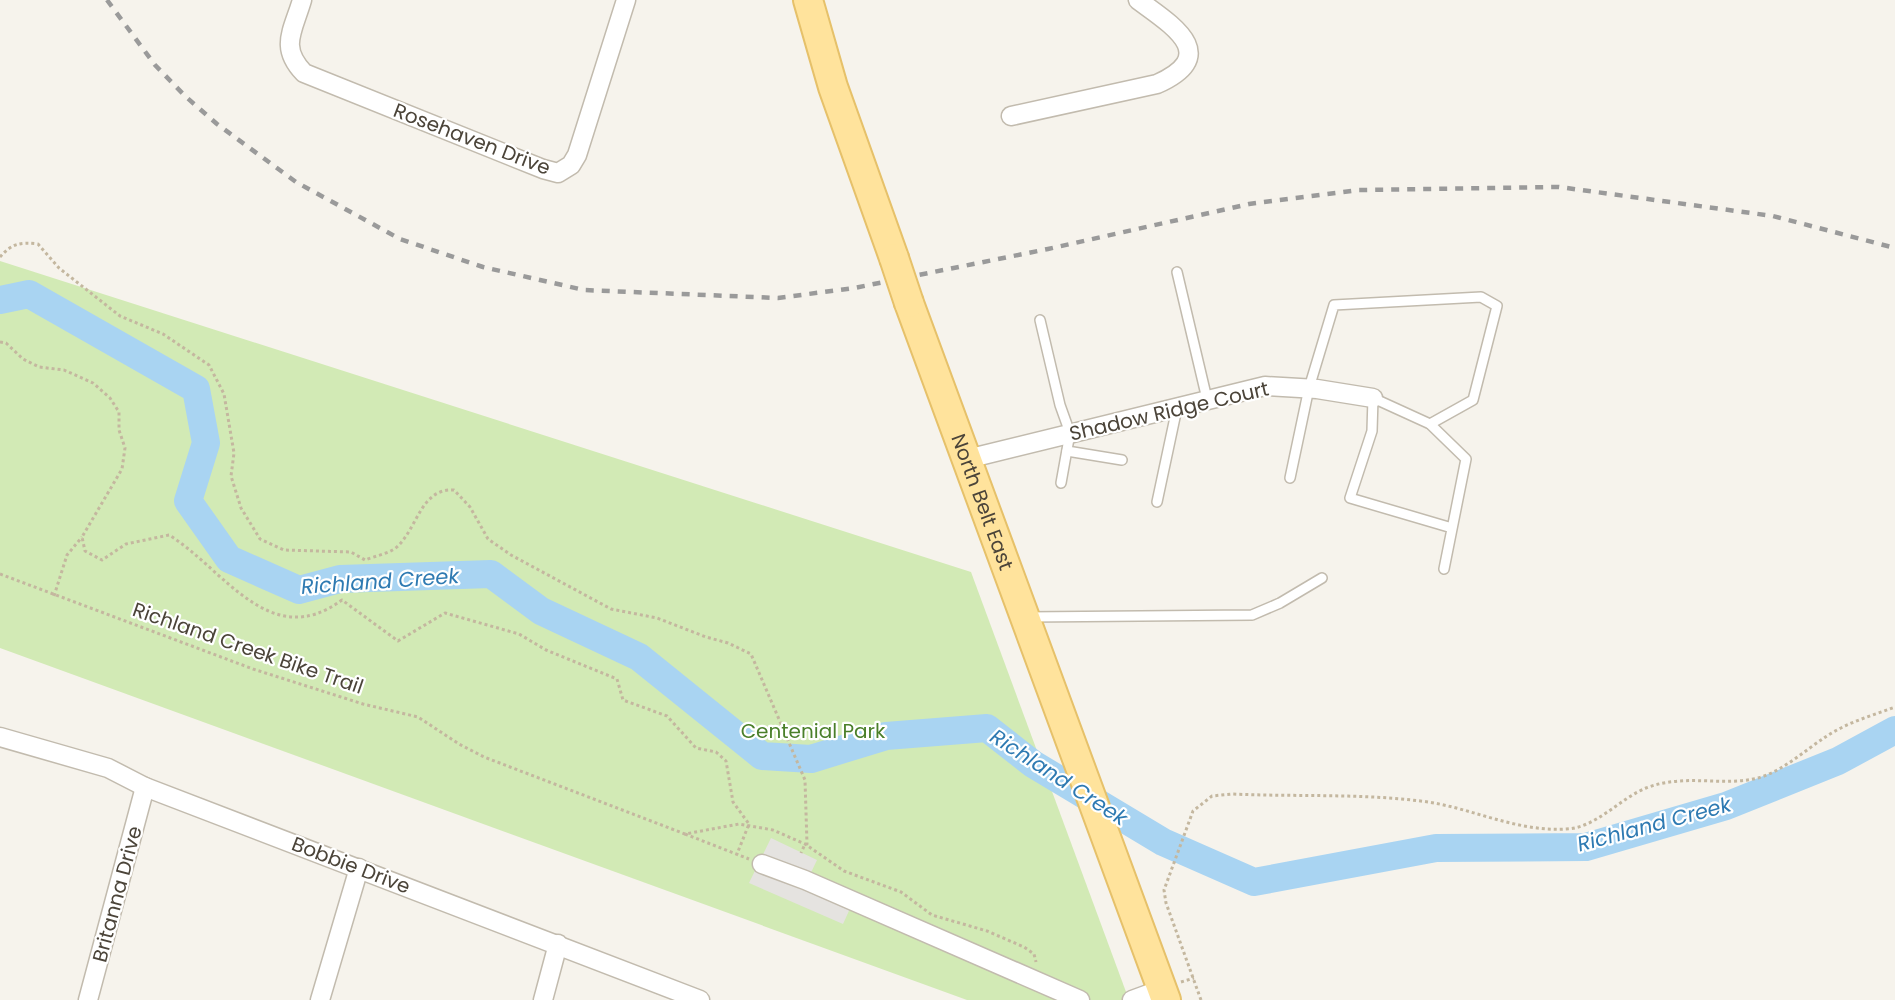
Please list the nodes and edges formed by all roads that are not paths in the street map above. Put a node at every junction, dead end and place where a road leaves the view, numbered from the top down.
1 (302, 0) edge
2 (626, 0) edge
3 (808, 0) edge
4 (1138, 0) edge
5 (1011, 116) dead end
6 (1176, 272) dead end
7 (1040, 320) dead end
8 (1309, 388) junction
9 (1373, 398) junction
10 (1207, 399) junction
11 (1178, 406) junction
12 (1430, 424) junction
13 (1068, 442) junction
14 (967, 459) junction
15 (1122, 460) dead end
16 (1290, 478) dead end
17 (1061, 483) dead end
18 (1157, 502) dead end
19 (1452, 528) junction
20 (1444, 569) dead end
21 (1322, 578) dead end
22 (1025, 617) junction
23 (0, 737) edge
24 (145, 788) junction
25 (762, 864) road end
26 (358, 868) junction
27 (558, 944) junction
28 (1164, 995) edge
29 (88, 1000) edge
30 (320, 1000) edge
31 (543, 1000) edge
32 (700, 1000) edge
33 (1080, 1000) edge
34 (1132, 1000) edge

1 - 2 street, Rosehaven Drive
3 - 14 main road, North Belt East, bridge
4 - 5 street
6 - 10 lane
7 - 13 lane
8 - 9 street, Shadow Ridge Court
8 - 10 street, Shadow Ridge Court
8 - 12 lane
8 - 16 lane
9 - 12 lane
9 - 19 lane
10 - 11 street, Shadow Ridge Court
11 - 13 street, Shadow Ridge Court
11 - 18 lane
12 - 19 lane
13 - 14 street, Shadow Ridge Court
13 - 15 lane
13 - 17 lane
14 - 22 main road, North Belt East
19 - 20 lane
21 - 22 lane
22 - 28 main road, North Belt East
23 - 24 street, Bobbie Drive
24 - 26 street, Bobbie Drive
24 - 29 street, Britanna Drive
25 - 33 street
26 - 27 street, Bobbie Drive
26 - 30 street
27 - 31 street
27 - 32 street, Bobbie Drive
28 - 34 street

